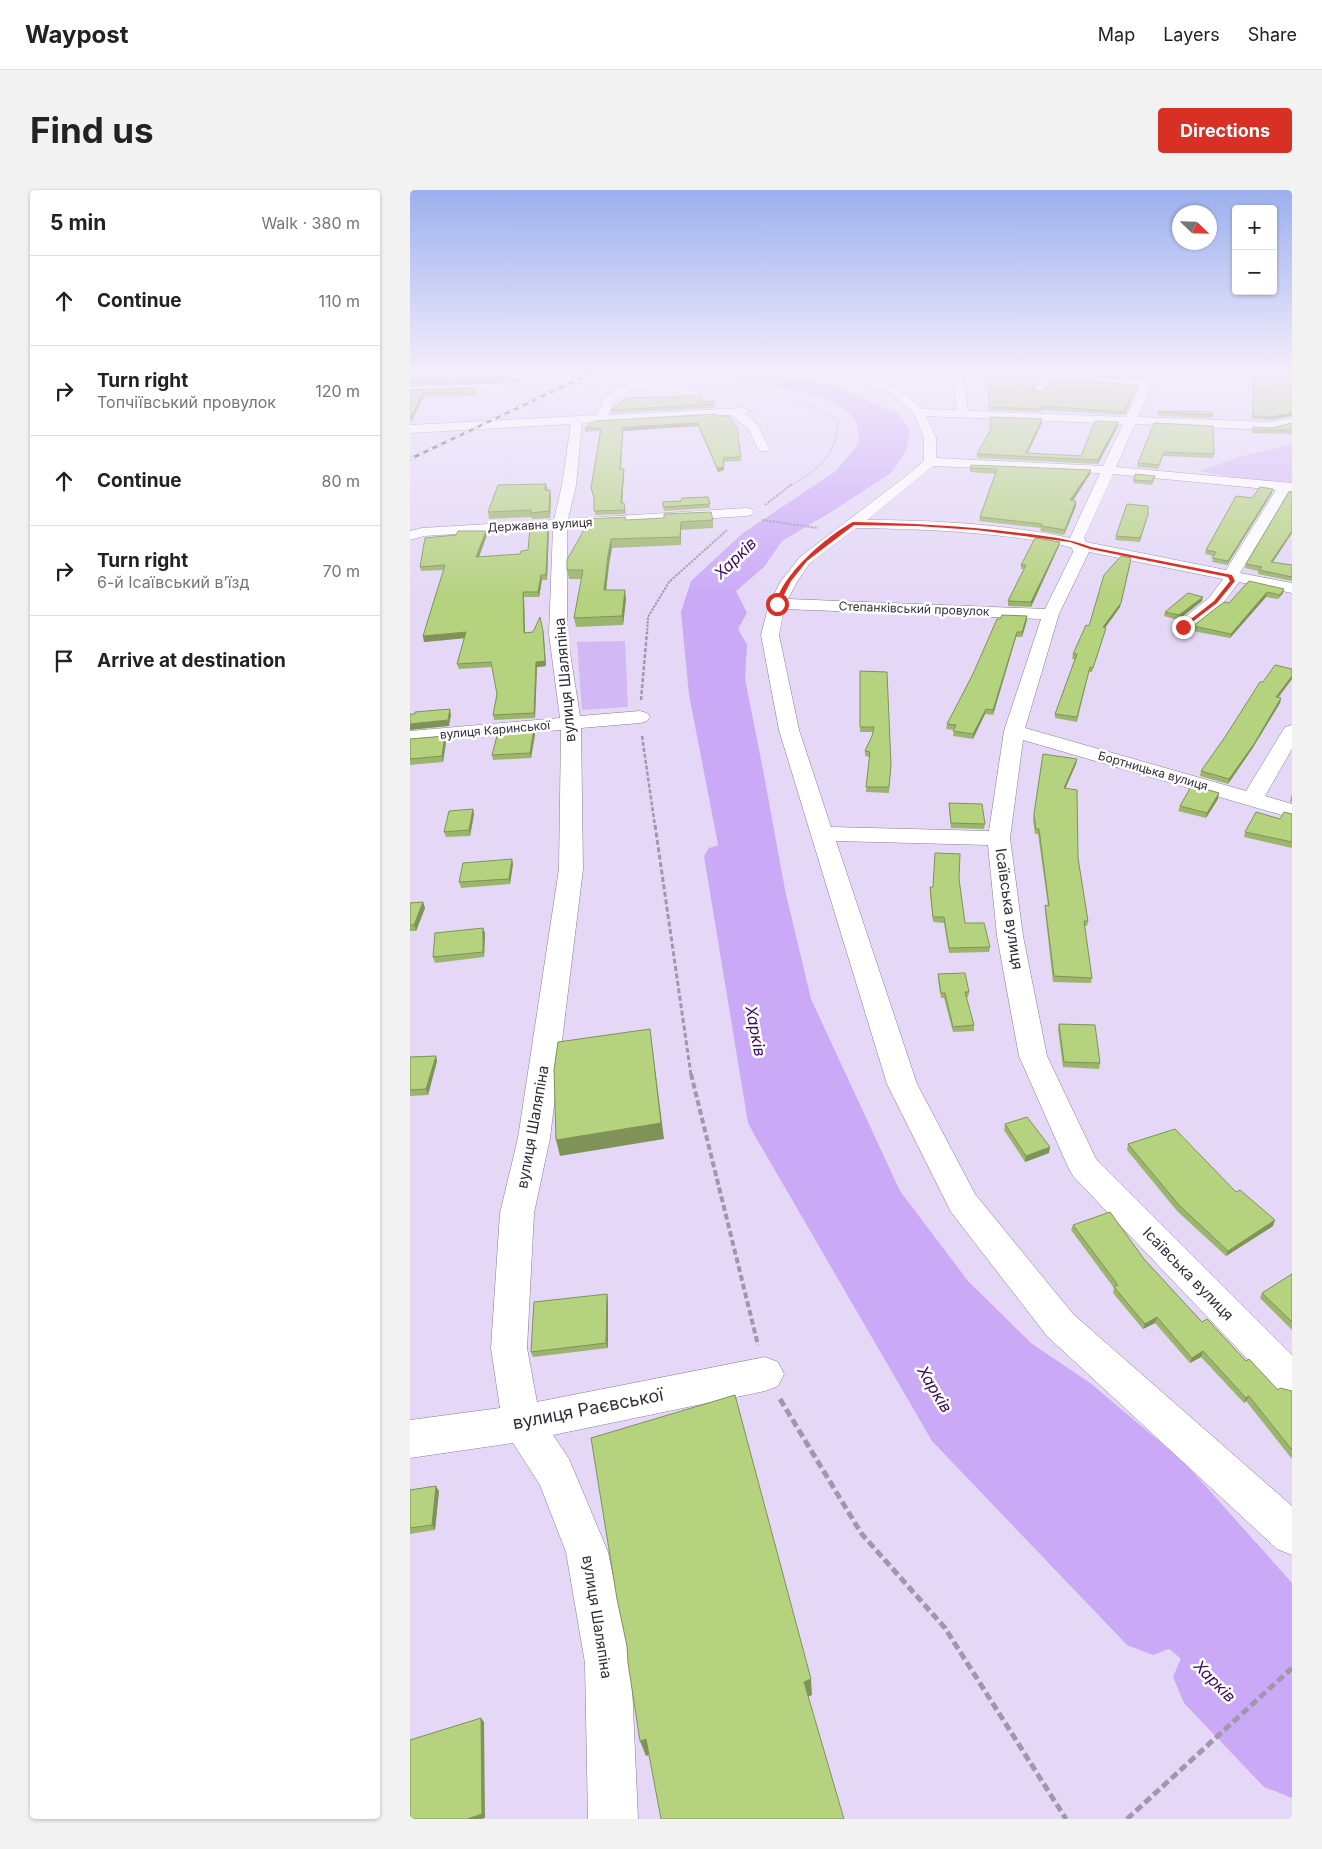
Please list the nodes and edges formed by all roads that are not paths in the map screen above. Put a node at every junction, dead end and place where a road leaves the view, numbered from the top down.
1 (581, 447) edge
2 (930, 447) edge
3 (1119, 447) edge
4 (930, 462) junction
5 (1109, 470) junction
6 (1289, 486) edge
7 (750, 516) road end
8 (560, 524) junction
9 (853, 524) junction
10 (416, 534) edge
11 (1079, 544) junction
12 (1230, 576) junction
13 (1292, 588) edge
14 (777, 604) junction
15 (1051, 614) junction
16 (1183, 627) dead end
17 (640, 717) road end
18 (571, 724) junction
19 (1014, 731) junction
20 (1292, 731) edge
21 (410, 737) edge
22 (1252, 800) junction
23 (1292, 811) edge
24 (821, 834) junction
25 (999, 838) junction
26 (765, 1374) road end
27 (1292, 1380) edge
28 (522, 1423) junction
29 (410, 1439) edge
30 (1292, 1534) edge
31 (613, 1819) edge

1 - 8 street, вулиця Шаляпіна
2 - 4 street
3 - 5 street, Ісаївська вулиця
4 - 5 street
4 - 9 street
5 - 6 street
5 - 11 street, Ісаївська вулиця
6 - 12 street
7 - 8 street, Державна вулиця
8 - 10 street, Державна вулиця
8 - 18 street, вулиця Шаляпіна
9 - 11 street
9 - 14 street
11 - 12 street
11 - 15 street, Ісаївська вулиця
12 - 13 street
12 - 16 street
14 - 15 street, Степанківський провулок
14 - 24 street
15 - 19 street, Ісаївська вулиця
17 - 18 street, вулиця Каринської
18 - 21 street, вулиця Каринської
18 - 28 street, вулиця Шаляпіна
19 - 22 street, Бортницька вулиця
19 - 25 street, Ісаївська вулиця
20 - 22 street
22 - 23 street, Бортницька вулиця
24 - 25 street
24 - 30 street
25 - 27 street, Ісаївська вулиця
26 - 28 street, вулиця Раєвської
28 - 29 street, вулиця Раєвської
28 - 31 street, вулиця Шаляпіна

